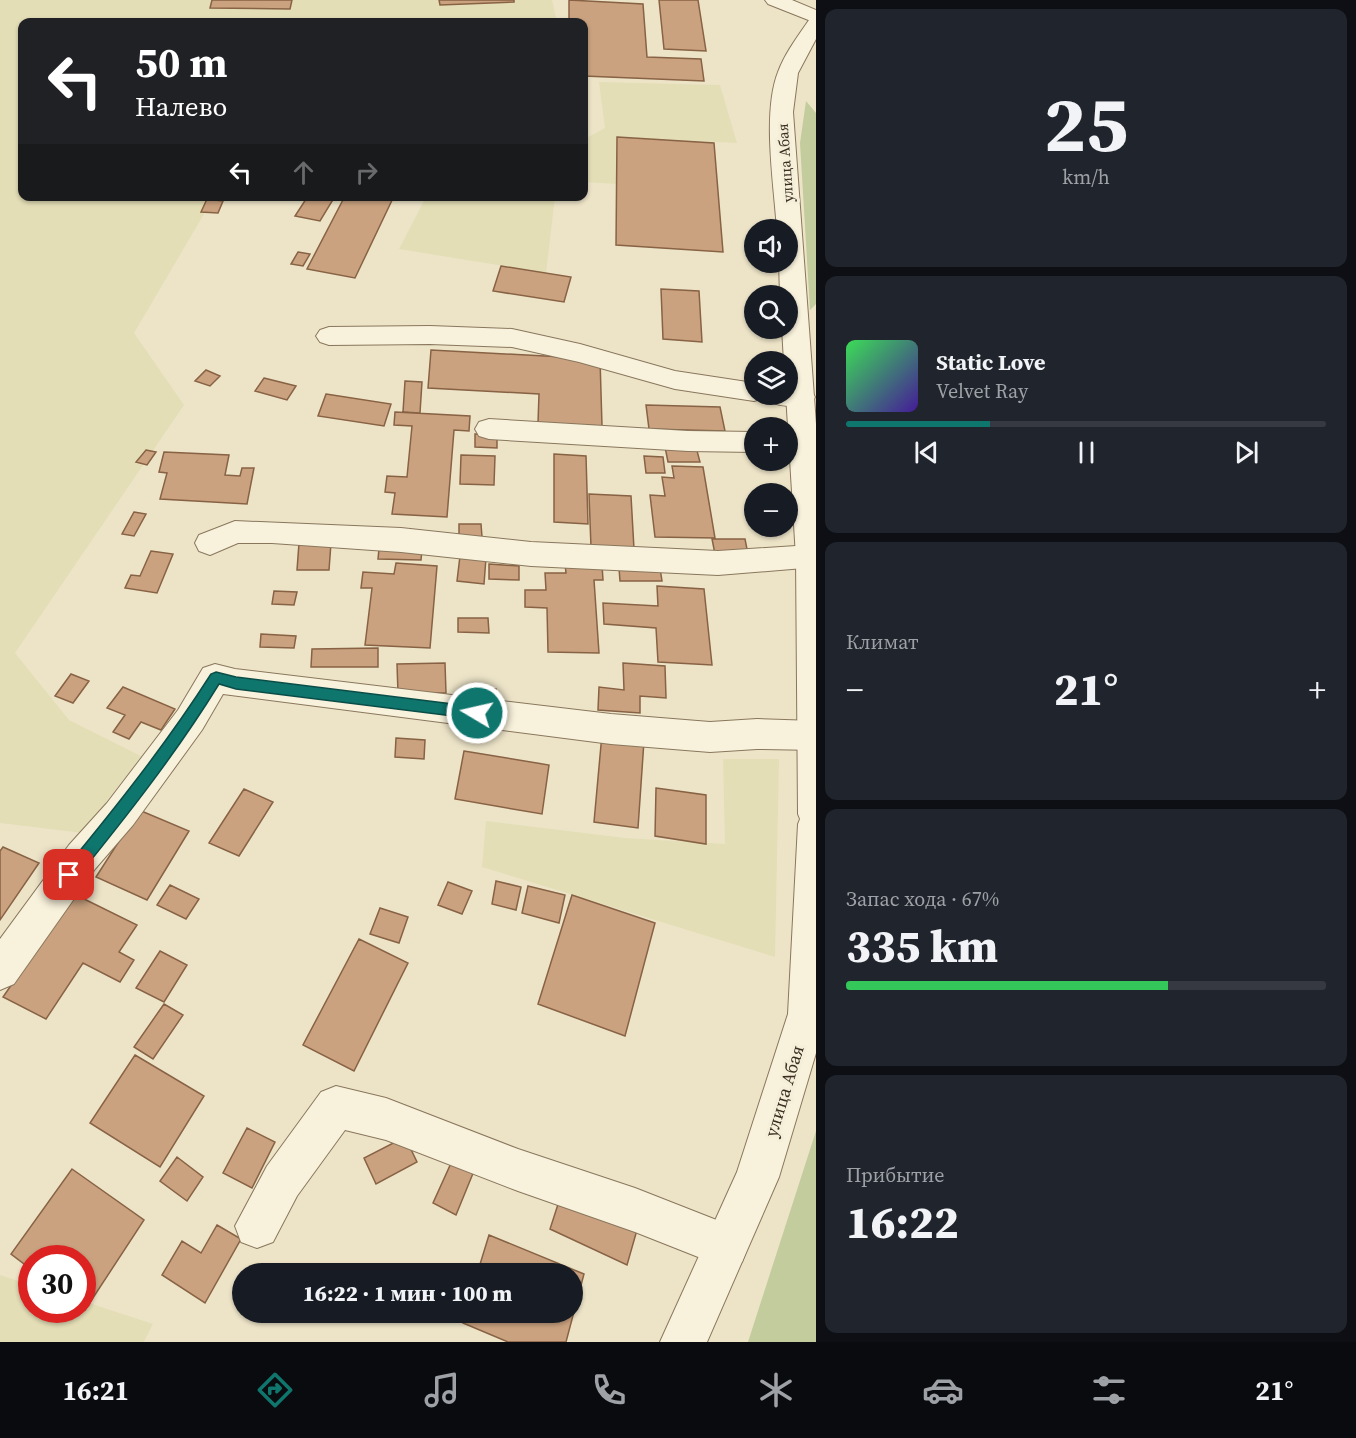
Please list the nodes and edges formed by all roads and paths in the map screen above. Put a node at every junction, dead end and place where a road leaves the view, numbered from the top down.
1 (775, 0) edge
2 (816, 17) edge
3 (816, 24) edge
4 (329, 336) dead end
5 (787, 351) edge
6 (744, 391) edge
7 (489, 429) dead end
8 (744, 442) edge
9 (798, 456) edge
10 (210, 543) dead end
11 (811, 557) junction
12 (814, 736) junction
13 (816, 814) edge
14 (816, 824) edge
15 (0, 971) edge
16 (257, 1226) dead end
17 (726, 1246) junction
18 (683, 1342) edge

1 - 2 street
3 - 5 street, улица Абая
4 - 6 street
7 - 8 street
9 - 11 street, улица Абая
10 - 11 street
11 - 12 street, улица Абая
12 - 13 street, улица Абая
12 - 15 street
14 - 17 street, улица Абая
16 - 17 street
17 - 18 street, улица Абая

